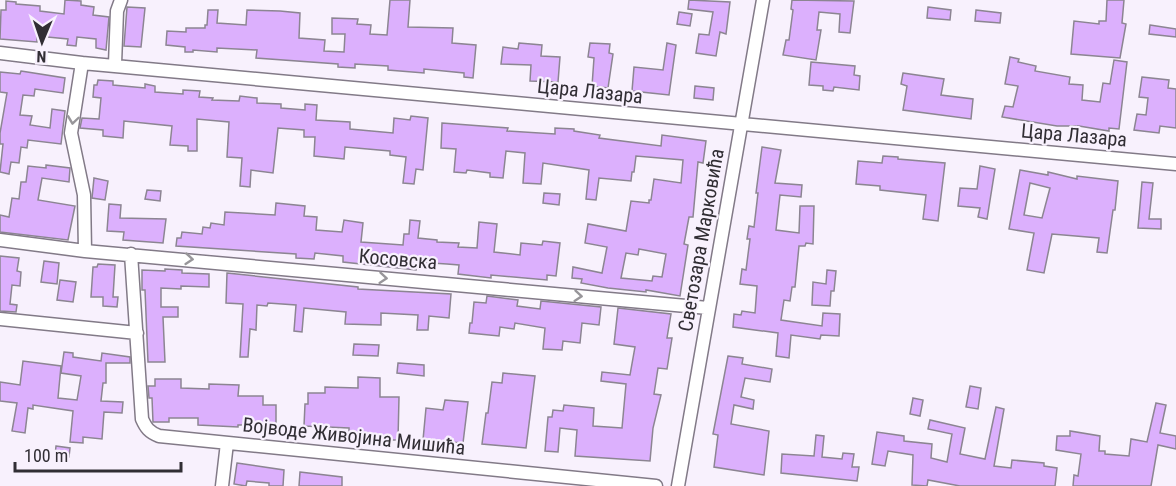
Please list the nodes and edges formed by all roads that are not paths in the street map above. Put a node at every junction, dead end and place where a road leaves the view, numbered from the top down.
1 (121, 0) edge
2 (763, 0) edge
3 (0, 53) edge
4 (82, 63) junction
5 (115, 64) junction
6 (742, 125) junction
7 (1176, 164) edge
8 (0, 240) edge
9 (85, 251) junction
10 (131, 254) junction
11 (708, 308) junction
12 (0, 319) edge
13 (137, 333) junction
14 (227, 443) junction
15 (222, 486) edge
16 (656, 486) edge
17 (678, 486) edge

1 - 5 street
2 - 6 street, Светозара Марковића
3 - 4 street, Цара Лазара
4 - 5 street, Цара Лазара
4 -> 9 street
5 - 6 street, Цара Лазара
6 - 7 street, Цара Лазара
6 - 11 street, Светозара Марковића
8 - 9 street, Косовска
9 - 10 street, Косовска
10 -> 11 street, Косовска
10 - 13 street, Војводе Живојина Мишића
11 - 17 street, Светозара Марковића
12 - 13 street
13 - 14 street, Војводе Живојина Мишића
14 - 15 street
14 - 16 street, Војводе Живојина Мишића

